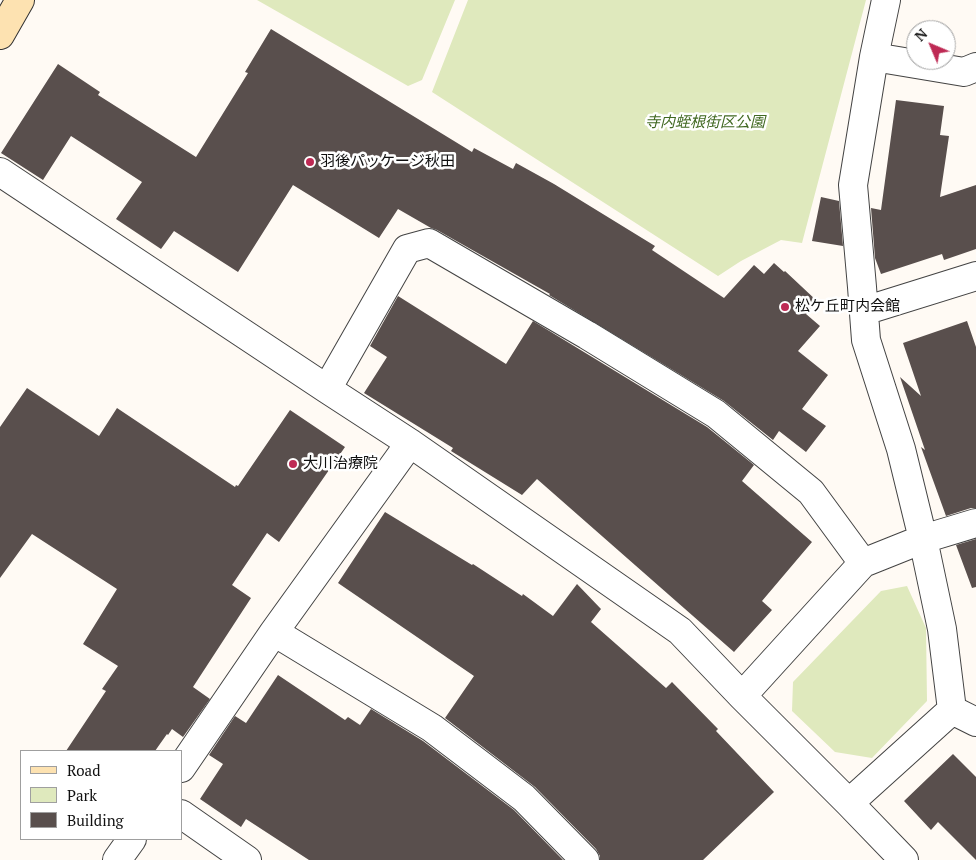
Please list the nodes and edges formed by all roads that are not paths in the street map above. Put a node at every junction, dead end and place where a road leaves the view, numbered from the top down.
1 (20, 0) edge
2 (886, 0) edge
3 (0, 35) edge
4 (874, 57) junction
5 (976, 67) edge
6 (0, 172) edge
7 (976, 276) edge
8 (864, 311) junction
9 (327, 389) junction
10 (410, 443) junction
11 (976, 523) edge
12 (923, 540) junction
13 (863, 563) junction
14 (274, 632) junction
15 (742, 696) junction
16 (952, 710) junction
17 (976, 722) edge
18 (182, 767) edge
19 (849, 803) junction
20 (182, 815) edge
21 (131, 840) edge
22 (117, 860) edge
23 (247, 860) edge
24 (585, 860) edge
25 (904, 860) edge

1 - 3 street
2 - 4 street
4 - 5 street
4 - 8 street
6 - 9 street
7 - 8 street
8 - 12 street
9 - 10 street
9 - 13 street
10 - 14 street
10 - 15 street
11 - 12 street
12 - 13 street
12 - 16 street
13 - 15 street
14 - 18 street
14 - 24 street
15 - 19 street
16 - 17 street
16 - 19 street
19 - 25 street
20 - 23 street
21 - 22 street

